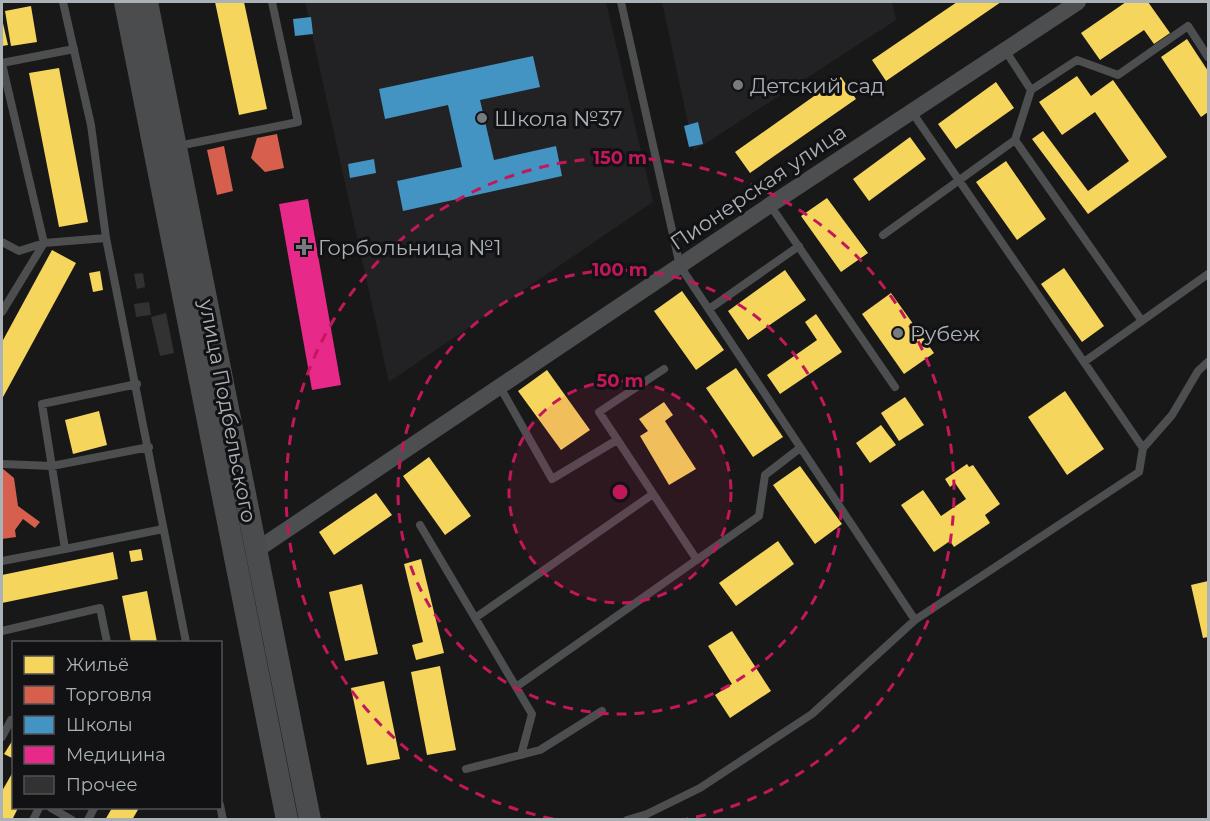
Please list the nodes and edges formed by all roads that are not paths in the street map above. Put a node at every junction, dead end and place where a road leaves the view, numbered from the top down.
1 (63, 2) edge
2 (125, 2) edge
3 (147, 2) edge
4 (272, 2) edge
5 (621, 2) edge
6 (1078, 2) edge
7 (75, 49) junction
8 (1005, 50) junction
9 (1209, 57) edge
10 (2, 63) edge
11 (1031, 90) junction
12 (912, 112) junction
13 (1016, 140) junction
14 (175, 147) junction
15 (958, 180) junction
16 (770, 205) junction
17 (883, 235) dead end
18 (106, 238) junction
19 (2, 242) edge
20 (44, 243) junction
21 (799, 246) junction
22 (680, 267) junction
23 (1209, 274) edge
24 (709, 309) junction
25 (2, 312) edge
26 (1142, 321) junction
27 (1084, 362) junction
28 (1209, 362) edge
29 (664, 369) dead end
30 (137, 384) junction
31 (500, 387) junction
32 (895, 387) dead end
33 (617, 440) junction
34 (149, 447) junction
35 (801, 448) junction
36 (1143, 448) junction
37 (2, 464) edge
38 (52, 465) junction
39 (653, 494) junction
40 (420, 525) dead end
41 (163, 529) junction
42 (65, 549) junction
43 (255, 551) junction
44 (697, 560) junction
45 (2, 561) edge
46 (475, 618) junction
47 (915, 620) junction
48 (2, 630) edge
49 (108, 641) edge
50 (186, 641) edge
51 (516, 687) junction
52 (273, 693) junction
53 (602, 711) dead end
54 (12, 721) edge
55 (2, 737) edge
56 (521, 755) junction
57 (466, 769) dead end
58 (54, 809) edge
59 (72, 819) edge
60 (287, 819) edge
61 (310, 819) edge
62 (627, 819) edge

1 - 7 lane
2 - 52 main road, улица Подбельского
3 - 14 main road, улица Подбельского
4 - 14 lane
5 - 22 lane
6 - 8 street, Пионерская улица
7 - 10 lane
7 - 18 lane
8 - 11 lane
8 - 12 street, Пионерская улица
9 - 11 lane
10 - 20 lane
11 - 13 lane
12 - 15 lane
12 - 16 street, Пионерская улица
13 - 15 lane
13 - 26 lane
14 - 43 main road, улица Подбельского
15 - 17 lane
15 - 27 lane
16 - 21 lane
16 - 22 street, Пионерская улица
18 - 20 lane
18 - 30 lane
19 - 20 lane
20 - 25 lane
21 - 24 lane
21 - 32 lane
22 - 24 lane
22 - 31 street, Пионерская улица
23 - 26 lane
24 - 35 lane
26 - 27 lane
27 - 36 lane
28 - 36 lane
29 - 33 lane
30 - 34 lane
30 - 38 lane
31 - 33 lane
31 - 43 street, Пионерская улица
33 - 39 lane
34 - 38 lane
34 - 41 lane
35 - 44 lane
35 - 47 lane
36 - 47 lane
37 - 38 lane
38 - 42 lane
39 - 44 lane
39 - 46 lane
40 - 46 lane
41 - 42 lane
41 - 50 lane
42 - 45 lane
43 - 52 main road, улица Подбельского
44 - 51 lane
46 - 51 lane
47 - 62 lane
48 - 49 lane
51 - 56 lane
52 - 60 main road, улица Подбельского
52 - 61 main road, улица Подбельского
53 - 56 lane
54 - 55 lane
56 - 57 lane
58 - 59 lane

